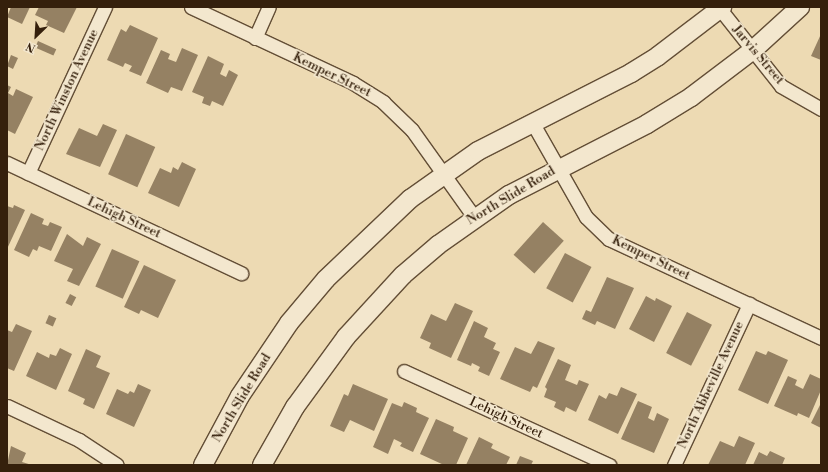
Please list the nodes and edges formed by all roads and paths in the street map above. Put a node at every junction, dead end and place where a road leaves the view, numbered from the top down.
1 (105, 7) edge
2 (191, 7) edge
3 (270, 7) edge
4 (800, 7) edge
5 (721, 8) edge
6 (255, 38) junction
7 (753, 50) junction
8 (821, 109) edge
9 (532, 122) junction
10 (7, 163) edge
11 (558, 168) junction
12 (28, 172) junction
13 (445, 172) junction
14 (474, 217) junction
15 (241, 273) dead end
16 (749, 304) junction
17 (821, 338) edge
18 (404, 371) dead end
19 (7, 406) edge
20 (117, 465) edge
21 (203, 465) edge
22 (262, 465) edge
23 (609, 465) edge
24 (674, 465) edge

1 - 12 street, North Winston Avenue
2 - 6 street, Kemper Street
3 - 6 street
4 - 7 main road, North Slide Road
5 - 7 street, Jarvis Street
5 - 9 main road, North Slide Road
6 - 13 street, Kemper Street
7 - 8 street, Jarvis Street
7 - 11 main road, North Slide Road
9 - 11 street, Kemper Street
9 - 13 main road, North Slide Road
10 - 12 street, Lehigh Street
11 - 14 main road, North Slide Road
11 - 16 street, Kemper Street
12 - 15 street, Lehigh Street
13 - 14 street, Kemper Street
13 - 21 main road, North Slide Road
14 - 22 main road, North Slide Road
16 - 17 street, Kemper Street
16 - 24 street, North Abbeville Avenue
18 - 23 street, Lehigh Street
19 - 20 street

